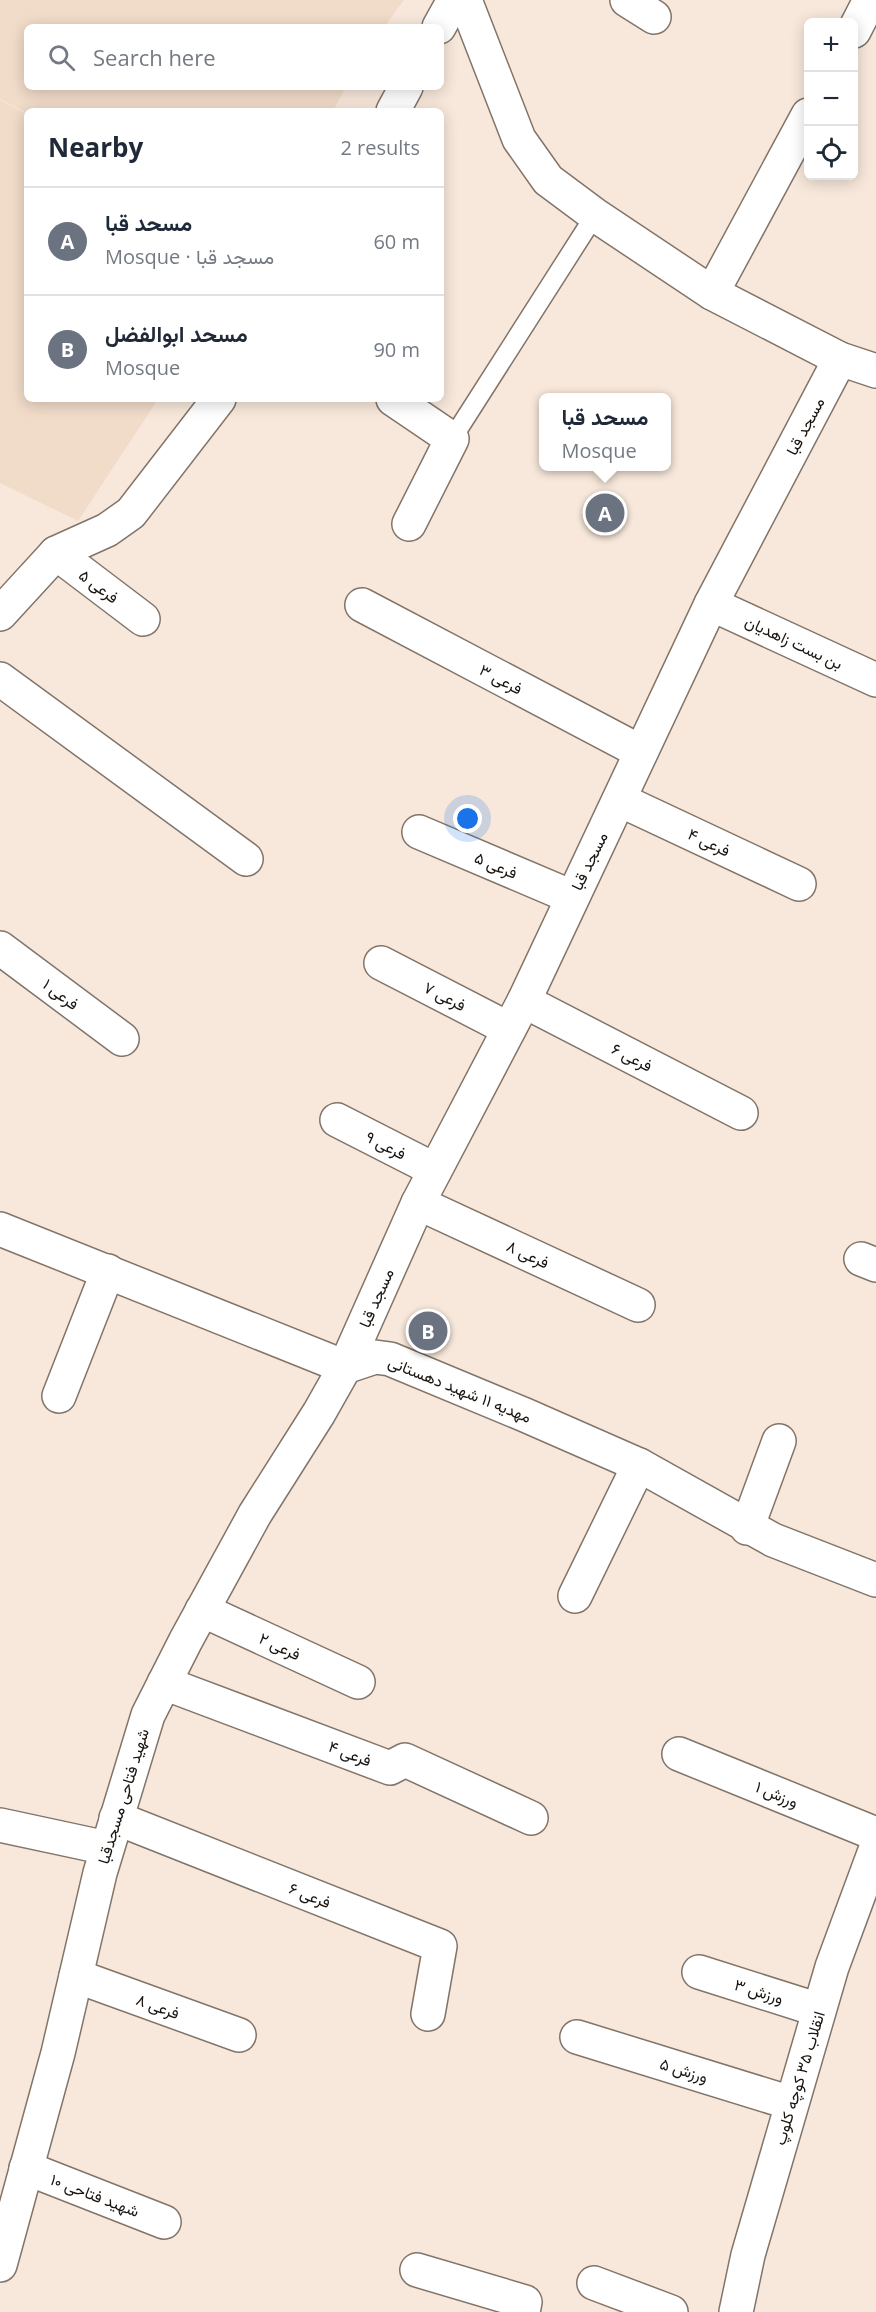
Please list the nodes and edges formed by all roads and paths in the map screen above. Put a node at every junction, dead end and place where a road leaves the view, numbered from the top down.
1 (454, 0) edge
2 (465, 0) edge
3 (627, 0) edge
4 (870, 0) edge
5 (654, 17) dead end
6 (858, 23) edge
7 (441, 24) edge
8 (404, 90) edge
9 (395, 108) edge
10 (804, 122) edge
11 (595, 215) junction
12 (712, 293) junction
13 (840, 359) junction
14 (876, 371) edge
15 (217, 402) edge
16 (397, 402) edge
17 (452, 439) junction
18 (409, 524) dead end
19 (56, 553) junction
20 (711, 604) junction
21 (362, 605) dead end
22 (0, 615) edge
23 (143, 619) dead end
24 (0, 679) edge
25 (876, 680) edge
26 (641, 753) junction
27 (620, 800) junction
28 (420, 832) dead end
29 (246, 859) dead end
30 (799, 884) dead end
31 (572, 897) junction
32 (0, 948) edge
33 (381, 963) dead end
34 (516, 1015) junction
35 (123, 1039) dead end
36 (741, 1113) dead end
37 (337, 1120) dead end
38 (435, 1170) junction
39 (418, 1203) junction
40 (0, 1229) edge
41 (108, 1271) junction
42 (638, 1305) dead end
43 (345, 1367) junction
44 (59, 1396) dead end
45 (780, 1441) dead end
46 (639, 1465) junction
47 (747, 1528) junction
48 (876, 1580) edge
49 (576, 1596) dead end
50 (202, 1610) junction
51 (358, 1682) dead end
52 (164, 1683) junction
53 (679, 1754) dead end
54 (531, 1818) dead end
55 (0, 1825) edge
56 (112, 1833) junction
57 (876, 1834) edge
58 (876, 1848) edge
59 (699, 1972) dead end
60 (76, 1976) junction
61 (819, 2010) junction
62 (428, 2013) dead end
63 (240, 2035) dead end
64 (577, 2037) dead end
65 (791, 2103) junction
66 (26, 2169) junction
67 (164, 2222) dead end
68 (0, 2265) edge
69 (417, 2270) dead end
70 (594, 2283) dead end
71 (523, 2312) edge
72 (671, 2312) edge
73 (736, 2312) edge

1 - 7 street
2 - 11 street
3 - 5 street
4 - 6 street
8 - 9 street
10 - 12 street
11 - 12 street
11 - 17 lane
12 - 13 street
13 - 14 street
13 - 20 street, مسجد قبا
15 - 19 street
16 - 17 street
17 - 18 street
19 - 22 street
19 - 23 street, فرعی ۵
20 - 25 street, بن بست زاهدیان
20 - 26 street, مسجد قبا
21 - 26 street, فرعی ۳
24 - 29 street
26 - 27 street, مسجد قبا
27 - 30 street, فرعی ۴
27 - 31 street, مسجد قبا
28 - 31 street, فرعی ۵
31 - 34 street, مسجد قبا
32 - 35 street, فرعی ۱
33 - 34 street, فرعی ۷
34 - 36 street, فرعی ۶
34 - 38 street, مسجد قبا
37 - 38 street, فرعی ۹
38 - 39 street, مسجد قبا
39 - 42 street, فرعی ۸
39 - 43 street, مسجد قبا
40 - 41 street
41 - 43 street
41 - 44 street
43 - 46 street, مهدیه ۱۱ شهید دهستانی
43 - 50 street, شهید فتاحی مسجدقبا
45 - 47 street
46 - 47 street, مهدیه ۱۱ شهید دهستانی
46 - 49 street
47 - 48 street, مهدیه ۱۱ شهید دهستانی
50 - 51 street, فرعی ۲
50 - 52 street, شهید فتاحی مسجدقبا
52 - 54 street, فرعی ۴
52 - 56 street, شهید فتاحی مسجدقبا
53 - 57 street, ورزش ۱
55 - 56 street
56 - 60 street, شهید فتاحی مسجدقبا
56 - 62 street, فرعی ۶
58 - 61 street, انقلاب ۳۵ کوچه کلوپ
59 - 61 street, ورزش ۳
60 - 63 street, فرعی ۸
60 - 66 street, شهید فتاحی مسجدقبا
61 - 65 street, انقلاب ۳۵ کوچه کلوپ
64 - 65 street, ورزش ۵
65 - 73 street, انقلاب ۳۵ کوچه کلوپ
66 - 67 street, شهید فتاحی ۱۰
66 - 68 street, شهید فتاحی مسجدقبا
69 - 71 street
70 - 72 street

